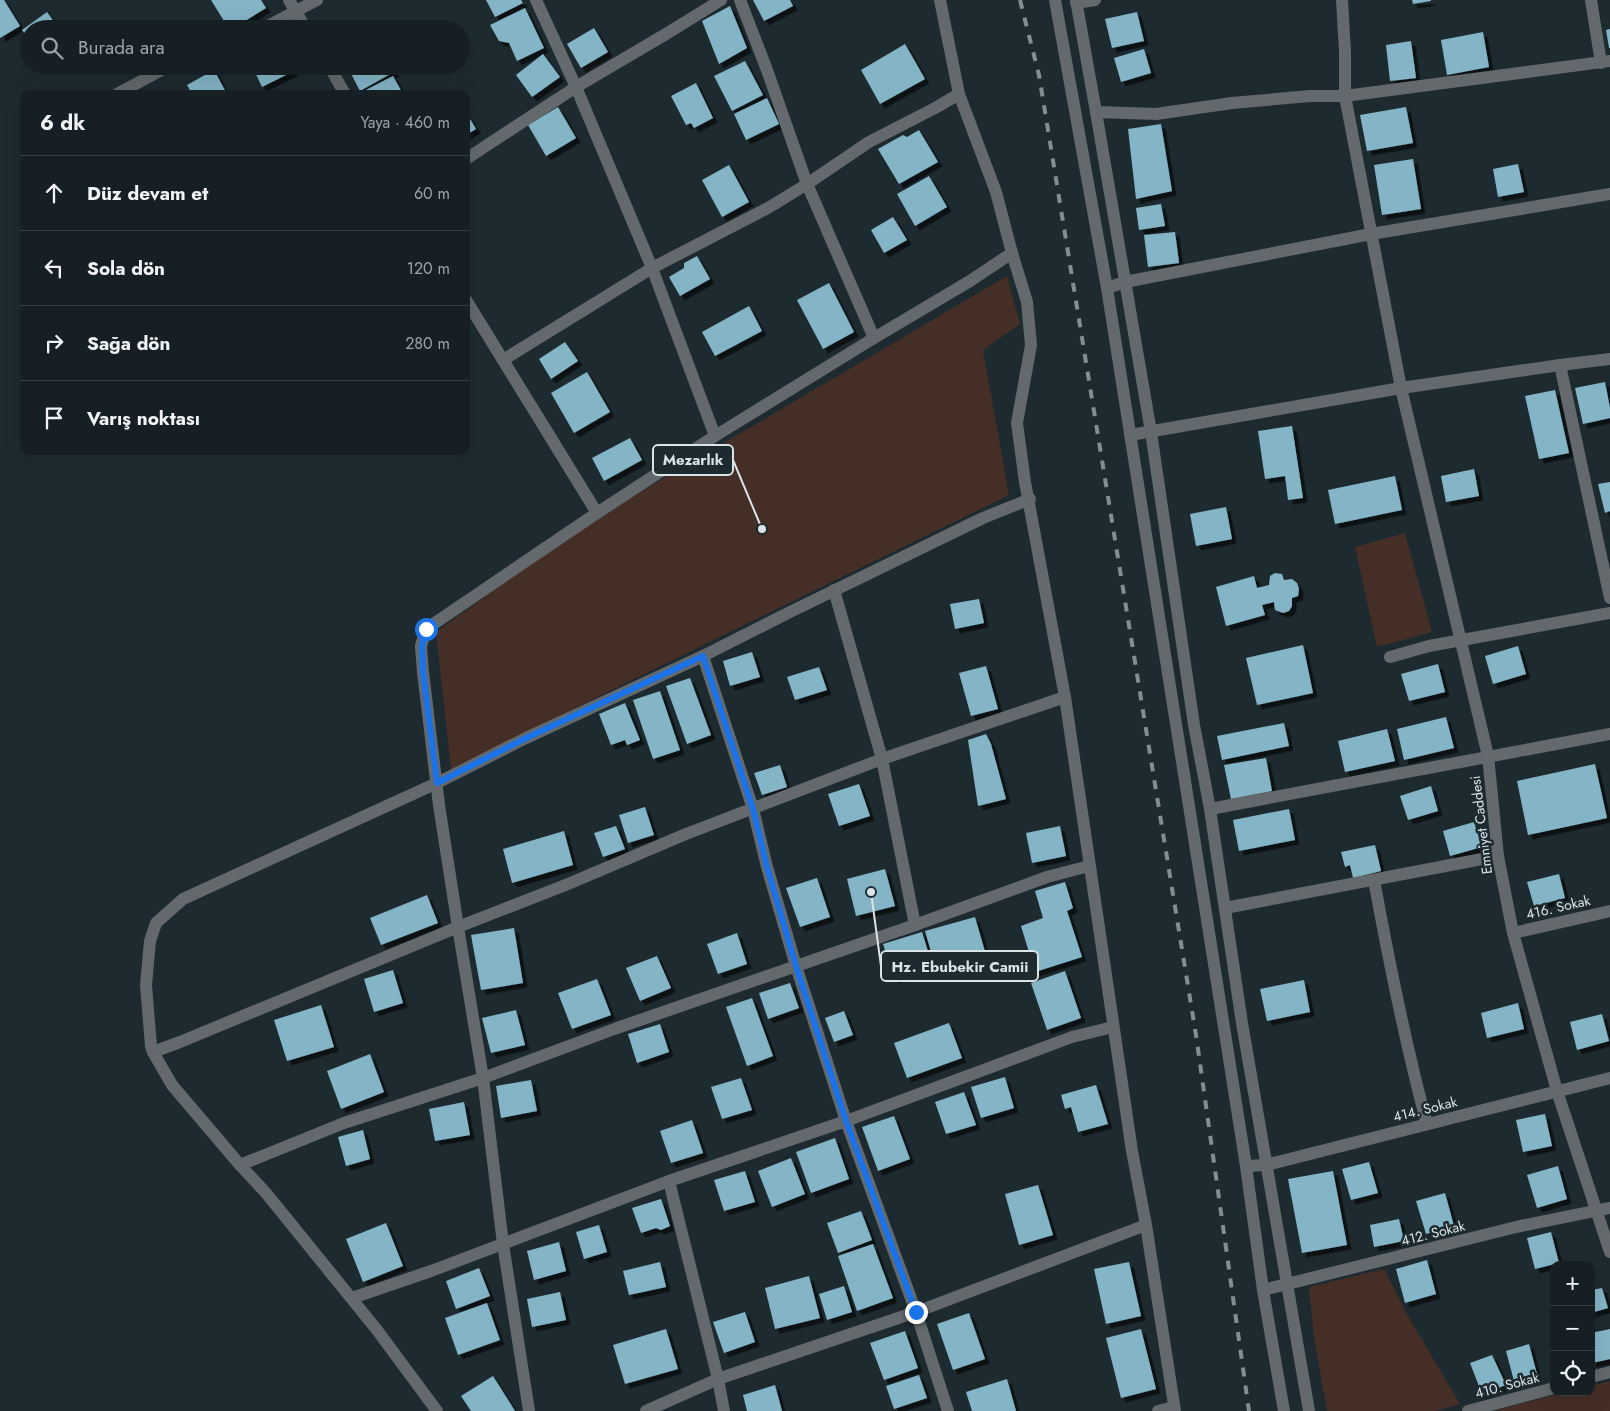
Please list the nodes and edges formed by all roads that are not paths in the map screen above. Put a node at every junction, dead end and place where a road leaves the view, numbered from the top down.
1 (289, 0) edge
2 (317, 0) edge
3 (536, 0) edge
4 (721, 0) edge
5 (740, 0) edge
6 (940, 0) edge
7 (1054, 0) edge
8 (1095, 0) edge
9 (1342, 0) edge
10 (1591, 0) edge
11 (1076, 2) edge
12 (296, 12) junction
13 (280, 20) edge
14 (301, 20) edge
15 (1605, 62) edge
16 (152, 75) edge
17 (334, 75) edge
18 (576, 87) junction
19 (124, 90) edge
20 (343, 90) edge
21 (959, 94) junction
22 (1345, 96) junction
23 (1096, 112) junction
24 (470, 156) edge
25 (807, 184) junction
26 (1610, 194) edge
27 (1371, 234) junction
28 (1012, 253) junction
29 (652, 268) junction
30 (1125, 282) junction
31 (1106, 288) junction
32 (470, 307) edge
33 (874, 338) junction
34 (1610, 359) edge
35 (502, 360) junction
36 (1560, 365) junction
37 (1401, 388) junction
38 (1151, 432) junction
39 (1130, 434) junction
40 (715, 436) junction
41 (1030, 499) junction
42 (597, 512) junction
43 (834, 590) junction
44 (1610, 598) edge
45 (1610, 613) edge
46 (1462, 640) junction
47 (703, 656) junction
48 (1390, 657) dead end
49 (1065, 697) junction
50 (1610, 734) edge
51 (1488, 756) junction
52 (882, 759) junction
53 (437, 783) junction
54 (753, 809) junction
55 (1210, 809) junction
56 (1498, 856) junction
57 (1089, 866) junction
58 (1374, 880) junction
59 (1225, 908) junction
60 (1610, 911) edge
61 (915, 925) junction
62 (458, 927) junction
63 (1513, 933) junction
64 (796, 966) junction
65 (1113, 1027) junction
66 (153, 1052) junction
67 (483, 1078) junction
68 (1610, 1078) edge
69 (1557, 1091) junction
70 (846, 1121) junction
71 (1427, 1124) junction
72 (240, 1165) junction
73 (1266, 1165) junction
74 (1246, 1166) junction
75 (669, 1181) junction
76 (1610, 1208) edge
77 (1596, 1211) junction
78 (1146, 1225) junction
79 (503, 1244) junction
80 (1610, 1252) edge
81 (1288, 1284) junction
82 (1263, 1290) junction
83 (352, 1298) junction
84 (916, 1312) junction
85 (1610, 1372) edge
86 (1595, 1376) edge
87 (718, 1379) junction
88 (1550, 1389) edge
89 (1174, 1409) edge
90 (437, 1411) edge
91 (529, 1411) edge
92 (646, 1411) edge
93 (724, 1411) edge
94 (948, 1411) edge
95 (1158, 1411) edge
96 (1284, 1411) edge
97 (1309, 1411) edge
98 (1468, 1411) edge

1 - 12 street
2 - 12 street
3 - 18 street
4 - 18 street
5 - 25 street
6 - 21 street
7 - 31 street
8 - 11 street
9 - 22 street, Emniyet Caddesi
10 - 15 street
11 - 23 street
12 - 13 street
12 - 14 street
15 - 22 street
16 - 19 street
17 - 20 street
18 - 24 street
18 - 29 street
21 - 25 street
21 - 28 street
22 - 23 street
22 - 27 street, Emniyet Caddesi
23 - 30 street
25 - 29 street
25 - 33 street
26 - 27 street
27 - 30 street
27 - 37 street, Emniyet Caddesi
28 - 33 street
28 - 41 street
29 - 35 street
29 - 40 street
30 - 31 street
30 - 38 street
31 - 39 street
32 - 35 street
33 - 40 street
34 - 36 street
35 - 42 street
36 - 37 street
36 - 44 street
37 - 38 street
37 - 46 street, Emniyet Caddesi
38 - 39 street
38 - 55 street
39 - 74 street
40 - 42 street
41 - 43 street
41 - 49 street
42 - 53 street
43 - 47 street
43 - 52 street
45 - 46 street
46 - 48 street
46 - 51 street, Emniyet Caddesi
47 - 53 street
47 - 54 street
49 - 52 street
49 - 57 street
50 - 51 street
51 - 55 street
51 - 56 street, Emniyet Caddesi
52 - 54 street
52 - 61 street
53 - 62 street
53 - 66 street
54 - 62 street
54 - 64 street
55 - 59 street
56 - 58 street
56 - 63 street, Emniyet Caddesi
57 - 61 street
57 - 65 street
58 - 59 street
58 - 71 street
59 - 73 street
60 - 63 street, 416. Sokak
61 - 64 street
62 - 66 street
62 - 67 street
63 - 69 street, Emniyet Caddesi
64 - 67 street
64 - 70 street
65 - 70 street
65 - 78 street
66 - 72 street
67 - 72 street
67 - 79 street
68 - 69 street, 414. Sokak
69 - 71 street, 414. Sokak
69 - 77 street, Emniyet Caddesi
70 - 75 street
70 - 84 street
71 - 73 street, 414. Sokak
72 - 83 street
73 - 74 street, 414. Sokak
73 - 81 street
74 - 82 street
75 - 79 street
75 - 87 street
76 - 77 street, 412. Sokak
77 - 80 street, Emniyet Caddesi
77 - 81 street, 412. Sokak
78 - 84 street
78 - 89 street
79 - 83 street
79 - 91 street
81 - 82 street, 412. Sokak
81 - 97 street
82 - 96 street
83 - 90 street
84 - 87 street
84 - 94 street
85 - 86 street
87 - 92 street
87 - 93 street
88 - 98 street, 410. Sokak
89 - 95 street

